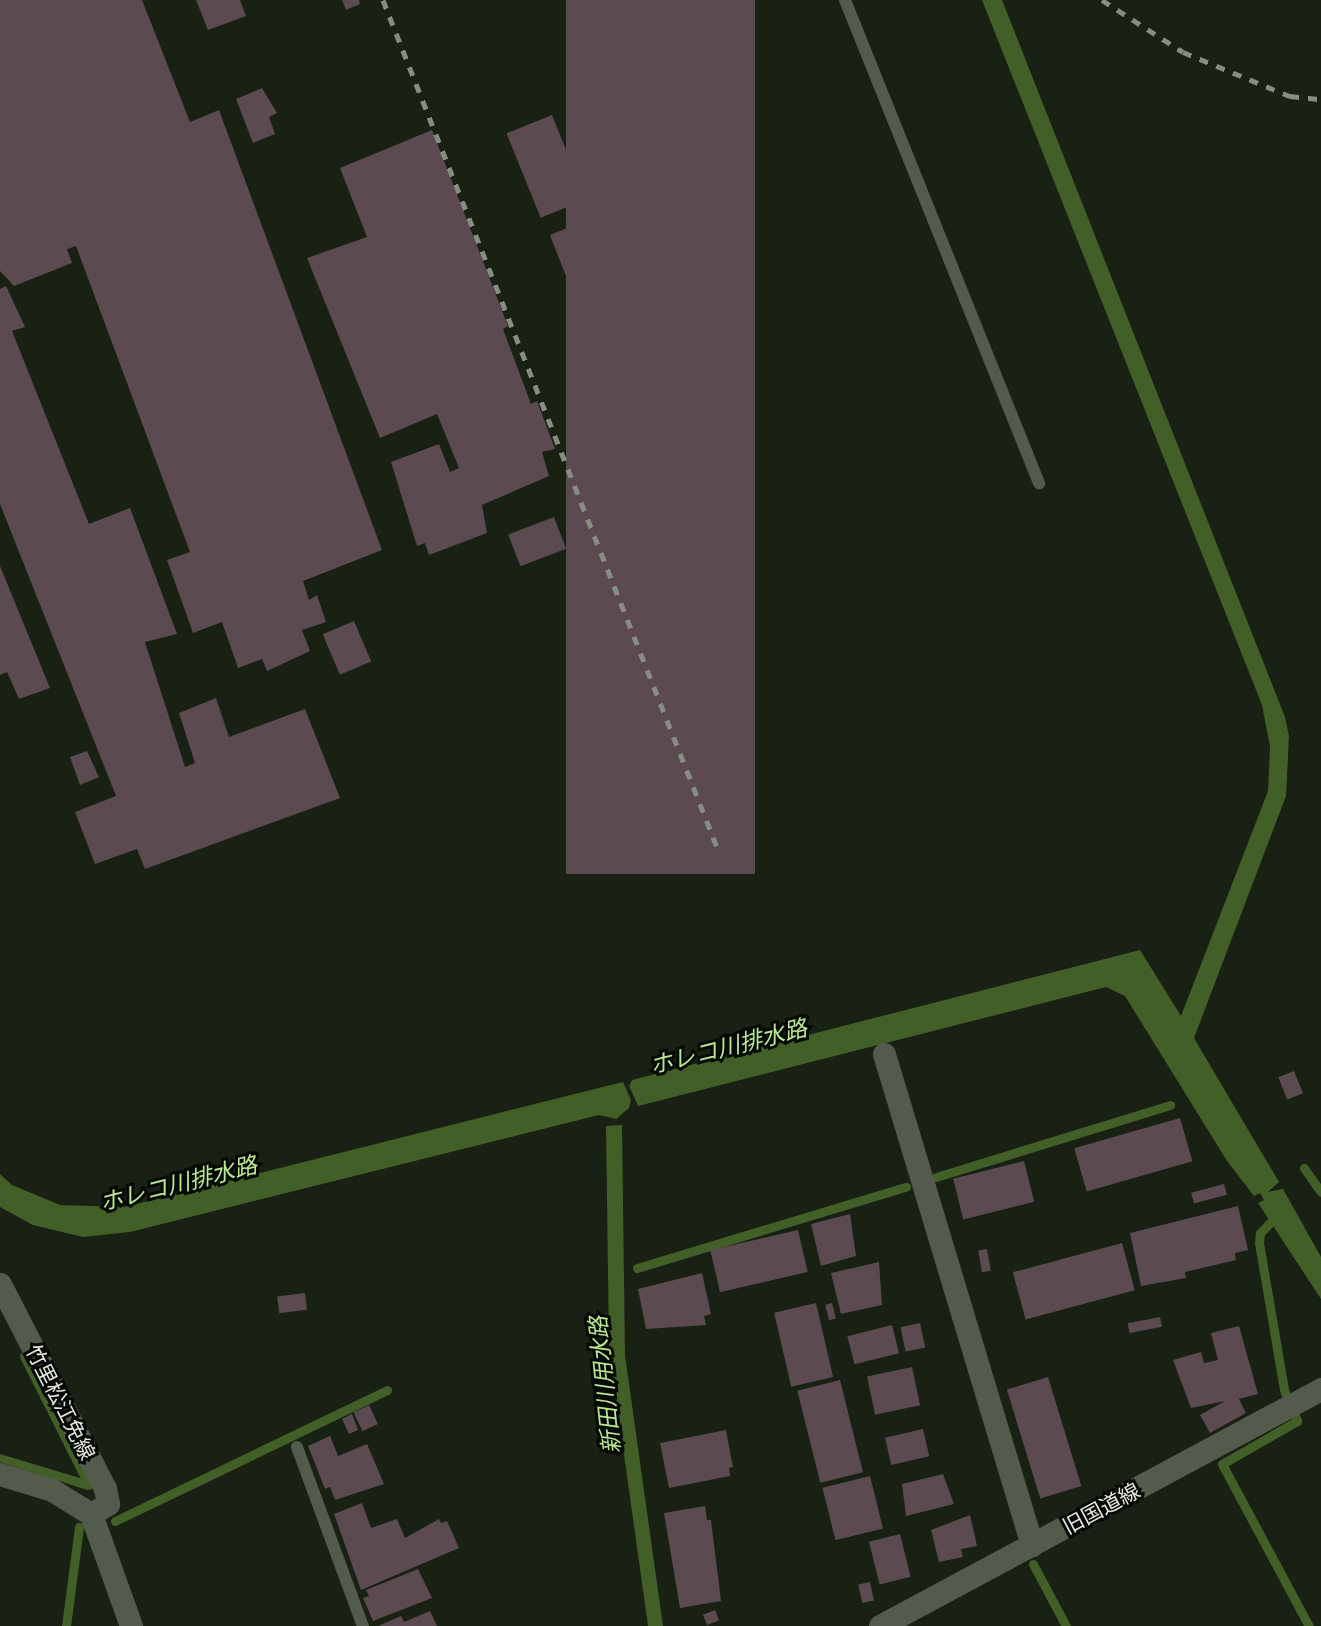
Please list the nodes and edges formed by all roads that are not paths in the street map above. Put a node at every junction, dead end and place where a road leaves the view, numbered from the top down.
1 (845, 0) edge
2 (1039, 483) dead end
3 (884, 1054) dead end
4 (0, 1284) edge
5 (1321, 1389) edge
6 (297, 1447) dead end
7 (0, 1475) edge
8 (91, 1514) junction
9 (1032, 1545) junction
10 (131, 1626) edge
11 (363, 1626) edge
12 (880, 1626) edge

1 - 2 lane
3 - 9 street
4 - 8 street, 竹里松江免線
5 - 9 street, 旧国道線
6 - 11 lane
7 - 8 street
8 - 10 street
9 - 12 street, 旧国道線

